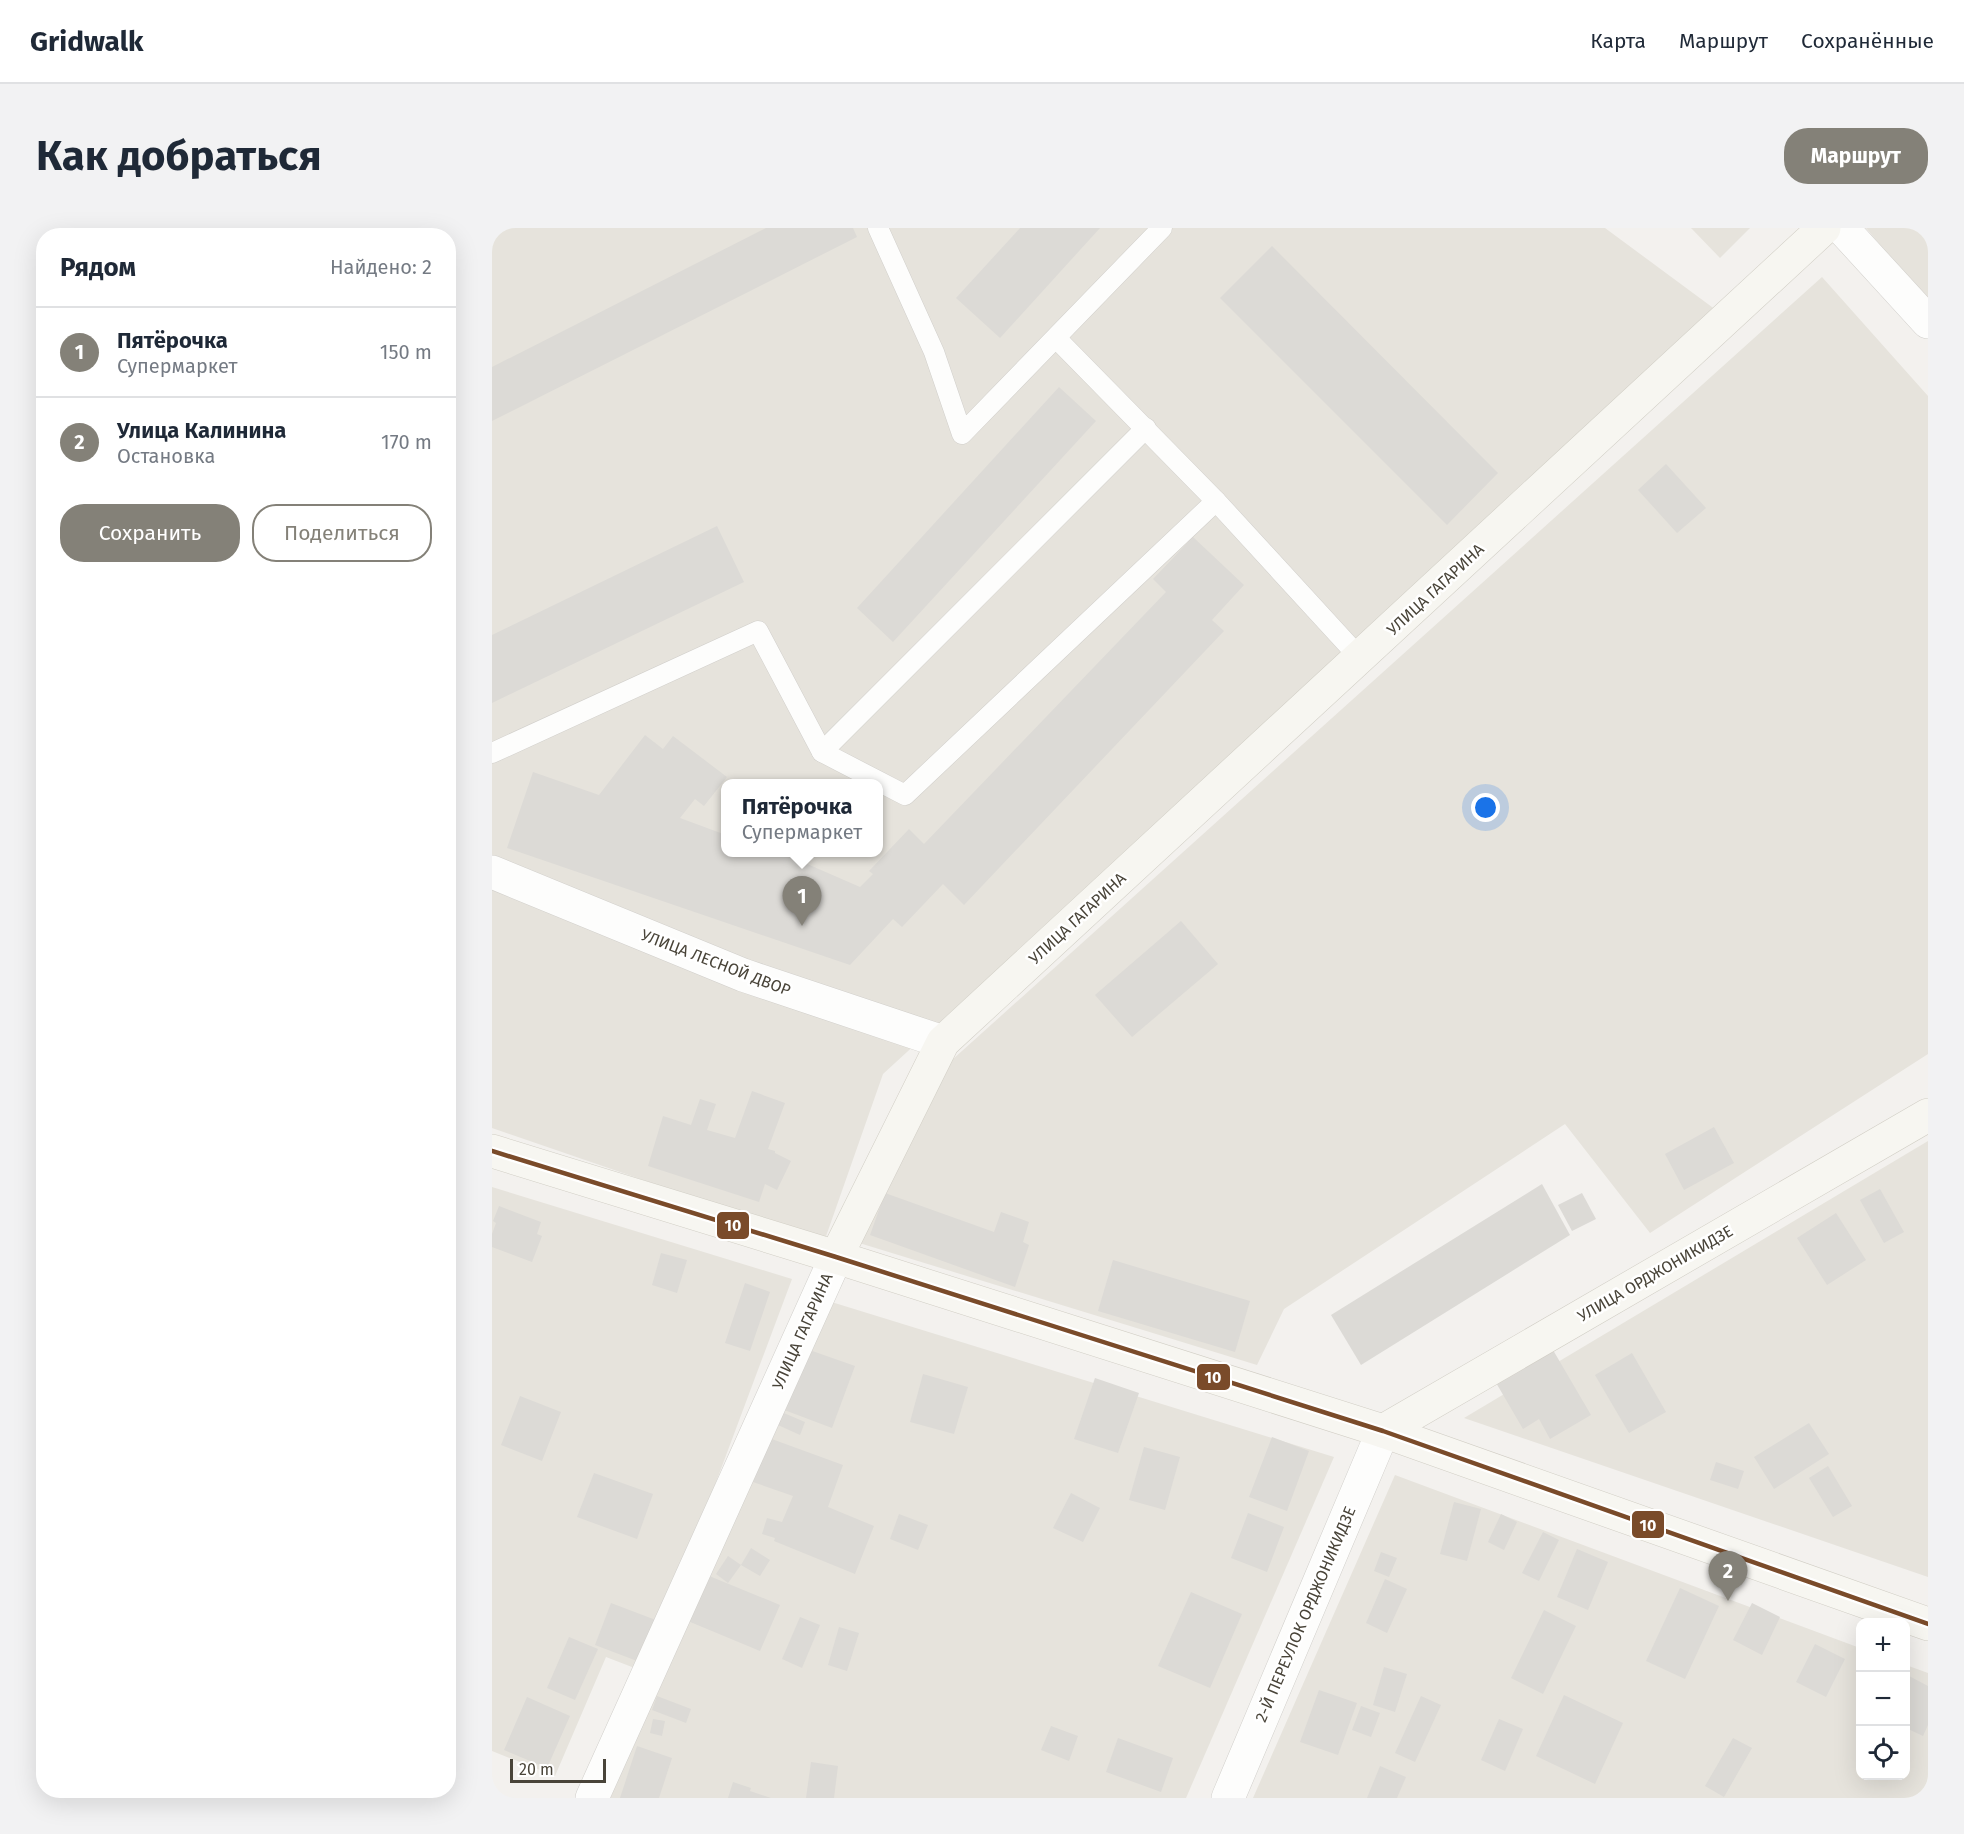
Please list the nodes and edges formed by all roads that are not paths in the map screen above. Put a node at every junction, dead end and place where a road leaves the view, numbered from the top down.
1 (878, 228) edge
2 (1162, 228) edge
3 (1824, 228) edge
4 (1842, 228) edge
5 (1928, 322) edge
6 (1056, 338) junction
7 (1146, 428) junction
8 (1216, 501) junction
9 (1360, 658) junction
10 (822, 752) junction
11 (492, 753) edge
12 (874, 779) edge
13 (883, 784) edge
14 (492, 872) edge
15 (943, 1042) junction
16 (1928, 1115) edge
17 (492, 1151) edge
18 (836, 1257) junction
19 (1383, 1431) junction
20 (1928, 1623) edge
21 (592, 1798) edge
22 (1228, 1798) edge

1 - 6 lane
2 - 6 lane
3 - 9 street, УЛИЦА ГАГАРИНА
4 - 5 street
6 - 7 lane
7 - 8 lane
7 - 10 lane
8 - 9 lane
8 - 13 lane
9 - 15 street, УЛИЦА ГАГАРИНА
10 - 11 lane
10 - 12 lane
14 - 15 street, УЛИЦА ЛЕСНОЙ ДВОР
15 - 18 street, УЛИЦА ГАГАРИНА
16 - 19 street, УЛИЦА ОРДЖОНИКИДЗЕ
17 - 18 street
18 - 19 street
18 - 21 street, УЛИЦА ГАГАРИНА
19 - 20 street
19 - 22 street, 2-Й ПЕРЕУЛОК ОРДЖОНИКИДЗЕ

